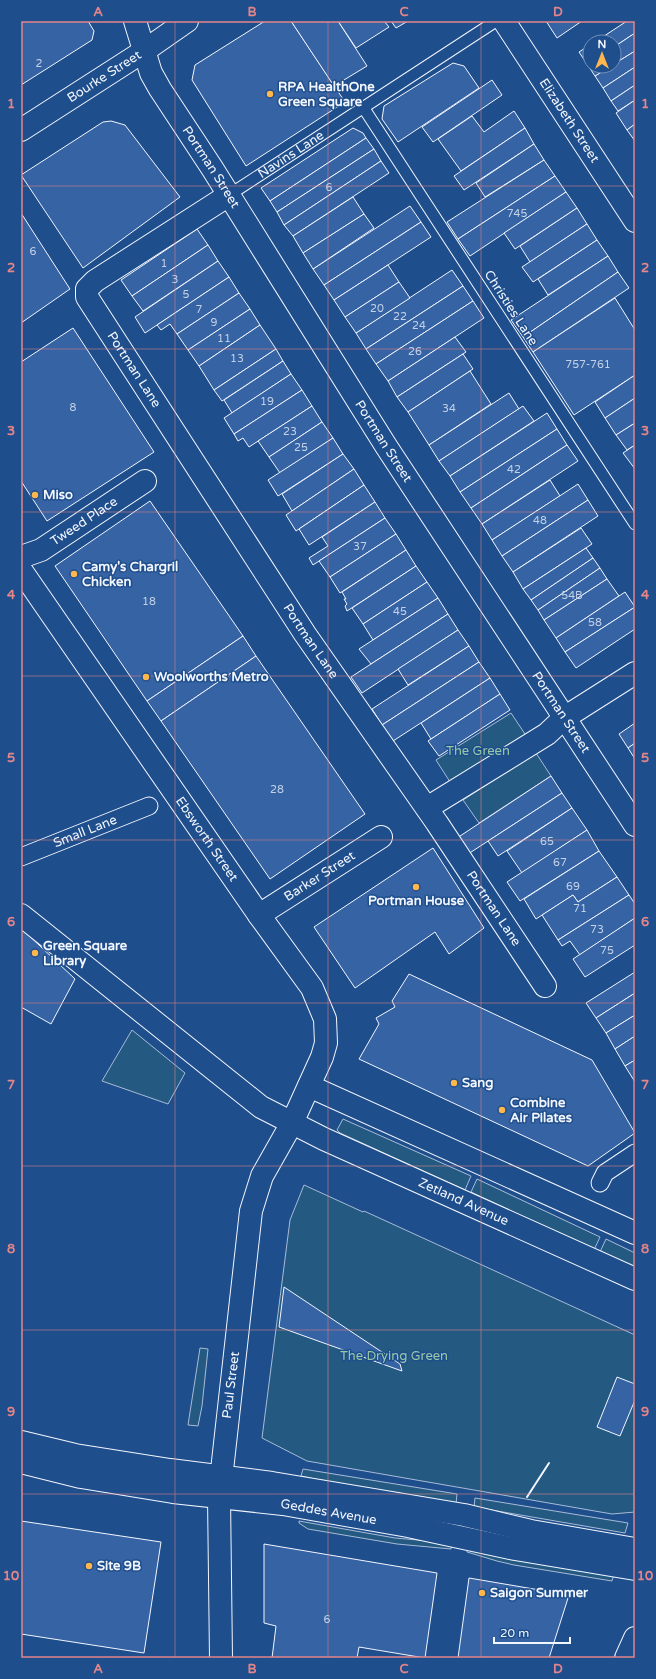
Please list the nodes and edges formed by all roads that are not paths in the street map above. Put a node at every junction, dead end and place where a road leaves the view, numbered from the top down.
1 (135, 21) edge
2 (187, 21) edge
3 (496, 21) edge
4 (504, 21) edge
5 (144, 51) junction
6 (363, 107) junction
7 (21, 130) edge
8 (229, 196) junction
9 (635, 221) edge
10 (87, 289) joint
11 (145, 481) dead end
12 (635, 524) edge
13 (21, 557) edge
14 (21, 570) edge
15 (635, 673) edge
16 (564, 718) junction
17 (149, 806) dead end
18 (427, 808) junction
19 (635, 825) edge
20 (380, 837) dead end
21 (21, 857) edge
22 (21, 915) edge
23 (259, 915) junction
24 (545, 986) dead end
25 (309, 1086) junction
26 (292, 1123) junction
27 (635, 1153) edge
28 (600, 1183) dead end
29 (635, 1233) edge
30 (635, 1279) edge
31 (21, 1442) edge
32 (21, 1462) edge
33 (219, 1487) junction
34 (635, 1549) edge
35 (635, 1569) edge
36 (635, 1638) edge
37 (221, 1658) edge
38 (626, 1658) edge

1 - 5 street, Portman Street
2 - 5 street, Bourke Street
3 - 6 lane, Navins Lane
4 - 9 street, Elizabeth Street
5 - 7 street, Bourke Street
5 - 8 street, Portman Street
6 - 8 lane, Navins Lane
6 - 12 lane, Christies Lane
8 - 10 street, Navins Lane
8 - 16 street, Portman Street
10 - 18 street, Portman Lane
11 - 13 street, Tweed Place
14 - 23 street, Ebsworth Street
15 - 16 street
16 - 18 street
16 - 19 street, Portman Street
17 - 21 street, Small Lane
18 - 24 street, Portman Lane
20 - 23 street, Barker Street
22 - 26 street, Zetland Avenue
23 - 25 street, Ebsworth Street
25 - 26 street, Ebsworth Street
25 - 29 street
26 - 30 street, Zetland Avenue
26 - 33 street, Paul Street
27 - 28 street
31 - 33 street, Geddes Avenue
32 - 33 street, Geddes Avenue
33 - 34 street, Geddes Avenue
33 - 35 street, Geddes Avenue
33 - 37 street, Paul Street
36 - 38 street

